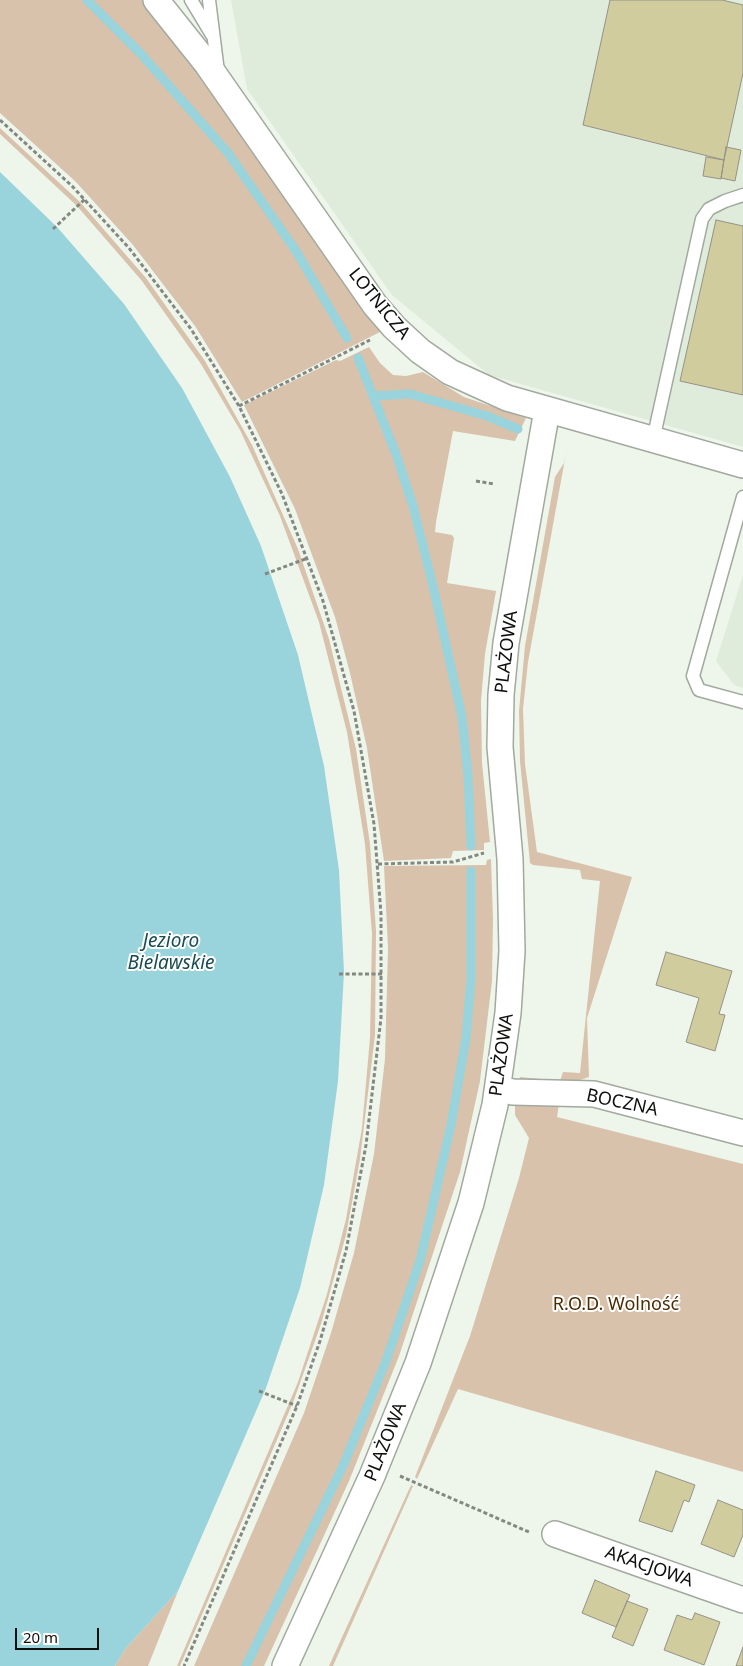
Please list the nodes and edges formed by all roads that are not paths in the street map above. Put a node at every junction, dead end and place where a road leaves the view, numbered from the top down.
1 (156, 0) edge
2 (191, 0) edge
3 (209, 0) edge
4 (214, 40) junction
5 (219, 82) junction
6 (743, 195) edge
7 (546, 410) junction
8 (653, 440) junction
9 (743, 465) edge
10 (743, 497) edge
11 (743, 702) edge
12 (498, 1089) junction
13 (743, 1133) edge
14 (555, 1534) road end
15 (743, 1600) edge
16 (286, 1666) edge

1 - 5 street, LOTNICZA
2 - 4 lane
3 - 4 lane
4 - 5 lane
5 - 7 street, LOTNICZA
6 - 8 lane
7 - 8 street, LOTNICZA
7 - 12 street, PLAŻOWA
8 - 9 street, LOTNICZA
10 - 11 lane
12 - 13 street, BOCZNA
12 - 16 street, PLAŻOWA
14 - 15 street, AKACJOWA

